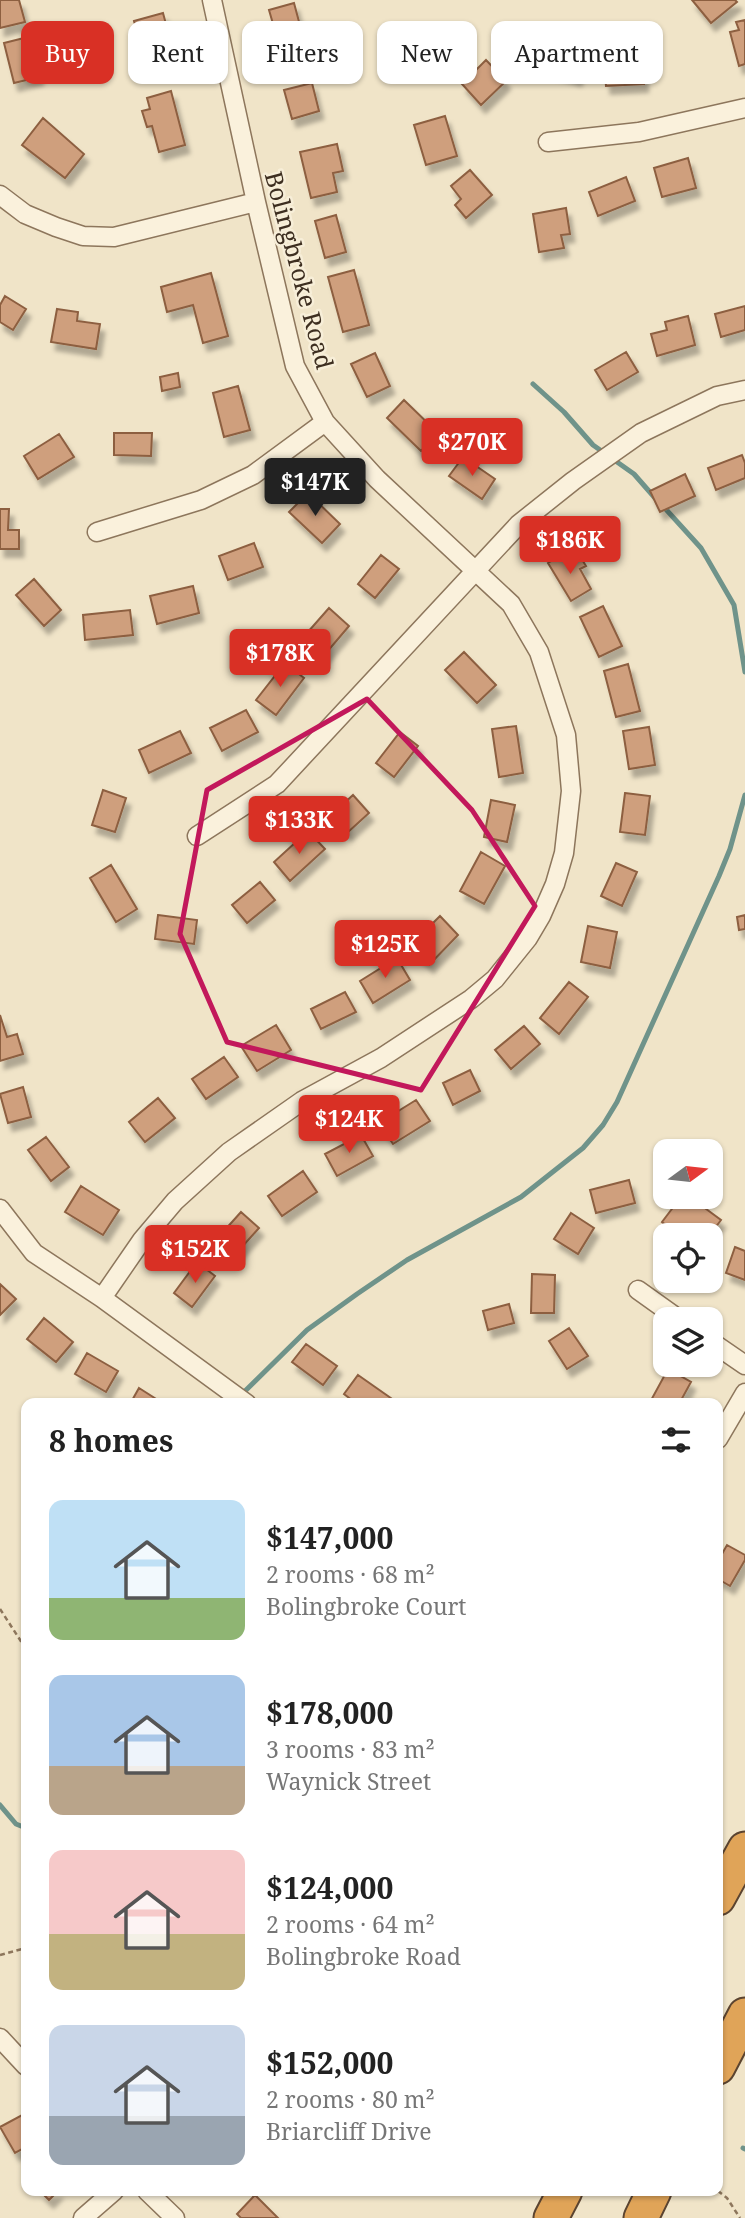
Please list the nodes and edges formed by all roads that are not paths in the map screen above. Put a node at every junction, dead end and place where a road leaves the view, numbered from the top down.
1 (212, 0) edge
2 (745, 108) edge
3 (548, 142) dead end
4 (0, 195) edge
5 (256, 202) junction
6 (745, 390) edge
7 (325, 422) junction
8 (97, 532) dead end
9 (476, 570) junction
10 (197, 836) dead end
11 (0, 1209) edge
12 (638, 1290) dead end
13 (102, 1298) junction
14 (662, 1307) edge
15 (723, 1350) edge
16 (745, 1365) edge
17 (745, 1393) edge
18 (239, 1398) edge
19 (723, 1430) edge
20 (745, 1849) edge
21 (723, 1889) edge
22 (745, 2015) edge
23 (0, 2038) edge
24 (723, 2057) edge
25 (21, 2061) edge
26 (108, 2196) edge
27 (152, 2196) edge
28 (562, 2196) edge
29 (652, 2196) edge
30 (83, 2218) edge
31 (175, 2218) edge
32 (551, 2218) edge
33 (641, 2218) edge

1 - 5 street, Bolingbroke Road
2 - 3 street
4 - 5 street
5 - 7 street, Bolingbroke Road
6 - 9 street
7 - 8 street
7 - 9 street, Bolingbroke Road
9 - 10 street
9 - 13 street, Bolingbroke Road
11 - 13 street
12 - 14 street
13 - 18 street
15 - 16 street
17 - 19 street
20 - 21 highway
22 - 24 highway
23 - 25 street
26 - 30 street
27 - 31 street
28 - 32 highway
29 - 33 highway

